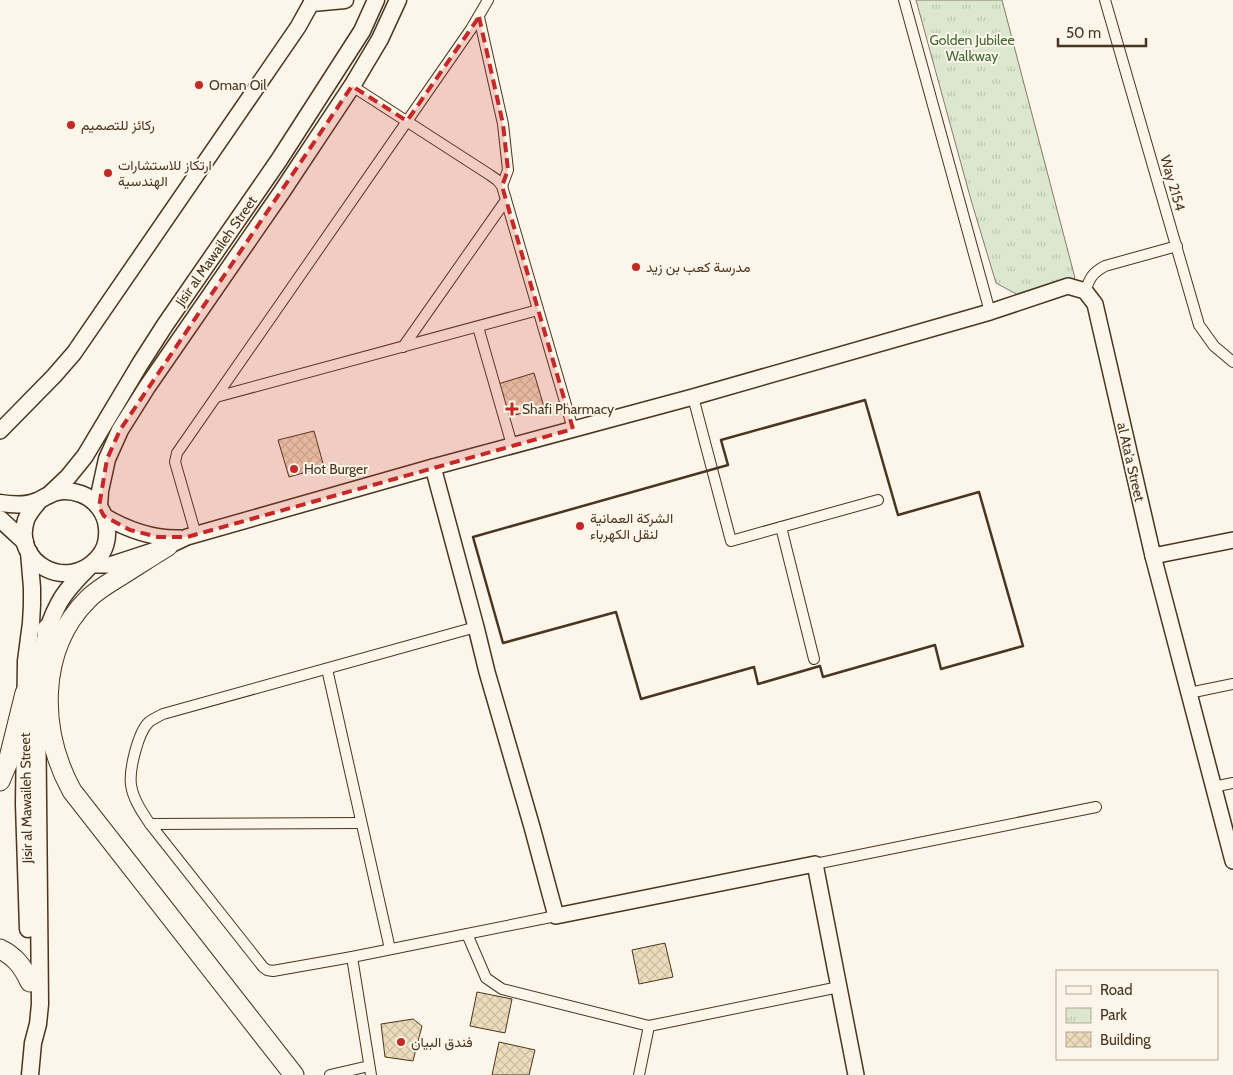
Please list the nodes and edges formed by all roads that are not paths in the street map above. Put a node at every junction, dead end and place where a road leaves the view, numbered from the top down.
1 (345, 0) edge
2 (376, 0) edge
3 (398, 0) edge
4 (488, 0) edge
5 (904, 0) edge
6 (1105, 0) edge
7 (312, 2) edge
8 (479, 17) junction
9 (352, 86) junction
10 (407, 121) junction
11 (502, 186) junction
12 (506, 200) junction
13 (1177, 246) junction
14 (1085, 291) junction
15 (538, 310) junction
16 (990, 312) junction
17 (478, 327) junction
18 (402, 347) junction
19 (1233, 362) edge
20 (216, 397) junction
21 (693, 397) junction
22 (573, 429) junction
23 (0, 431) edge
24 (512, 445) junction
25 (433, 466) junction
26 (44, 498) junction
27 (878, 500) dead end
28 (0, 502) edge
29 (102, 511) junction
30 (0, 519) edge
31 (781, 527) junction
32 (191, 536) junction
33 (1233, 540) edge
34 (168, 546) junction
35 (27, 547) junction
36 (1153, 556) junction
37 (90, 566) junction
38 (476, 627) junction
39 (47, 629) junction
40 (814, 659) dead end
41 (327, 668) junction
42 (1233, 684) edge
43 (25, 692) junction
44 (1189, 693) junction
45 (50, 732) junction
46 (0, 782) edge
47 (1233, 783) edge
48 (1213, 787) junction
49 (1096, 807) dead end
50 (361, 823) junction
51 (150, 824) junction
52 (1233, 861) edge
53 (814, 864) junction
54 (556, 916) junction
55 (467, 934) junction
56 (0, 949) edge
57 (390, 949) junction
58 (352, 956) junction
59 (30, 982) junction
60 (839, 987) junction
61 (649, 1026) junction
62 (33, 1043) junction
63 (370, 1071) edge
64 (30, 1075) edge
65 (294, 1075) edge
66 (330, 1075) edge
67 (639, 1075) edge
68 (856, 1075) edge

1 - 7 main road
2 - 26 main road, Jisir al Mawaileh Street
3 - 9 main road, Jisir al Mawaileh Street
4 - 8 street
5 - 16 street
6 - 13 street, Way 2154
7 - 23 street
8 - 10 street
8 - 11 street
9 - 10 street
9 - 29 main road, Jisir al Mawaileh Street
10 - 11 street
10 - 20 street
11 - 12 street
12 - 15 street
12 - 18 street
13 - 14 street
13 - 19 street, Way 2154
14 - 16 street
14 - 36 street, al Ata'a Street
15 - 17 street
15 - 22 street
16 - 21 street
17 - 18 street
17 - 24 street
18 - 20 street
20 - 32 street
21 - 22 street
21 - 31 street
22 - 24 street
24 - 25 street
25 - 32 street
25 - 38 street
26 - 28 main road
26 - 29 main road
26 - 35 main road
27 - 31 street
29 - 32 street
29 - 37 main road
30 - 35 main road
31 - 40 street
32 - 34 street
33 - 36 street
34 - 37 street
34 - 45 highway
35 - 37 main road
35 - 43 main road, Jisir al Mawaileh Street
36 - 44 street, al Ata'a Street
37 - 39 main road, Jisir al Mawaileh Street
38 - 41 street
38 - 54 street
39 - 45 highway
39 - 62 main road, Jisir al Mawaileh Street
41 - 50 street
41 - 51 street
42 - 44 street
43 - 46 highway
43 - 59 main road, Jisir al Mawaileh Street
44 - 48 street, al Ata'a Street
45 - 65 highway
47 - 48 street
48 - 52 street, al Ata'a Street
49 - 53 street
50 - 51 street
50 - 57 street
51 - 58 street
53 - 54 street
53 - 60 street
54 - 55 street
55 - 57 street
55 - 61 street
56 - 59 highway
57 - 58 street
58 - 63 street
59 - 62 main road, Jisir al Mawaileh Street
60 - 61 street
60 - 68 street
61 - 67 street
62 - 64 main road, Jisir al Mawaileh Street
63 - 66 street

